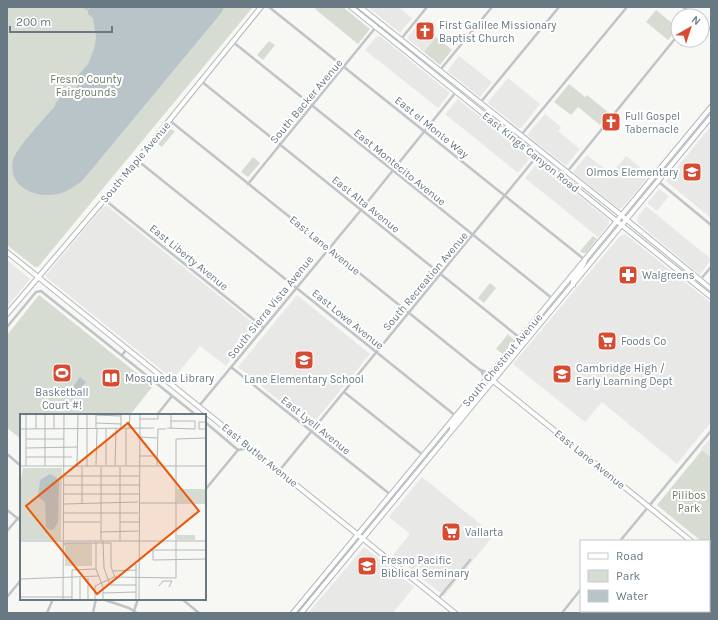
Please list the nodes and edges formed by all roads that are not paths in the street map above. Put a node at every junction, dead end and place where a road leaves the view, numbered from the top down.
1 (261, 7) edge
2 (269, 7) edge
3 (351, 7) edge
4 (427, 7) edge
5 (492, 7) edge
6 (559, 7) edge
7 (627, 7) edge
8 (358, 8) edge
9 (376, 27) junction
10 (400, 39) junction
11 (233, 42) junction
12 (396, 44) junction
13 (670, 45) edge
14 (344, 68) junction
15 (440, 71) junction
16 (436, 76) junction
17 (202, 81) junction
18 (460, 87) junction
19 (456, 92) junction
20 (480, 103) junction
21 (312, 106) junction
22 (711, 107) edge
23 (711, 117) edge
24 (169, 120) junction
25 (424, 131) junction
26 (520, 135) junction
27 (686, 138) junction
28 (516, 140) junction
29 (691, 142) junction
30 (281, 144) junction
31 (536, 156) junction
32 (137, 160) junction
33 (393, 170) junction
34 (567, 172) junction
35 (563, 177) junction
36 (659, 182) junction
37 (248, 184) junction
38 (504, 196) junction
39 (104, 199) junction
40 (361, 210) junction
41 (622, 215) junction
42 (627, 220) junction
43 (617, 221) junction
44 (623, 225) junction
45 (711, 225) edge
46 (473, 236) junction
47 (329, 248) junction
48 (7, 252) edge
49 (585, 260) junction
50 (711, 267) edge
51 (441, 275) junction
52 (38, 277) junction
53 (700, 280) junction
54 (573, 285) junction
55 (296, 288) junction
56 (711, 289) edge
57 (711, 297) edge
58 (553, 299) junction
59 (558, 303) junction
60 (409, 312) junction
61 (7, 314) edge
62 (7, 327) edge
63 (263, 327) junction
64 (521, 339) junction
65 (127, 349) junction
66 (377, 352) junction
67 (122, 355) junction
68 (231, 367) junction
69 (480, 370) junction
70 (492, 373) junction
71 (489, 377) junction
72 (485, 381) junction
73 (493, 381) junction
74 (344, 392) junction
75 (172, 396) junction
76 (465, 405) junction
77 (199, 406) junction
78 (158, 414) edge
79 (195, 414) edge
80 (210, 416) junction
81 (456, 416) junction
82 (206, 421) edge
83 (206, 423) edge
84 (452, 430) junction
85 (711, 431) edge
86 (312, 432) junction
87 (250, 447) junction
88 (238, 450) junction
89 (7, 454) edge
90 (424, 455) junction
91 (428, 459) junction
92 (20, 465) edge
93 (279, 471) junction
94 (206, 489) edge
95 (391, 495) junction
96 (648, 506) junction
97 (7, 510) edge
98 (18, 518) joint
99 (7, 531) edge
100 (359, 534) junction
101 (364, 538) junction
102 (621, 540) edge
103 (690, 540) edge
104 (470, 560) dead end
105 (20, 581) edge
106 (580, 590) edge
107 (7, 597) edge
108 (438, 599) junction
109 (53, 600) edge
110 (96, 600) edge
111 (105, 600) edge
112 (138, 600) edge
113 (183, 600) edge
114 (134, 611) junction
115 (47, 613) edge
116 (93, 613) edge
117 (137, 613) edge
118 (199, 613) edge
119 (293, 613) edge
120 (301, 613) edge
121 (456, 613) edge
122 (562, 613) edge

1 - 11 main road, South Maple Avenue
2 - 14 street, East el Monte Way
3 - 8 main road, East Kings Canyon Road
4 - 10 street
5 - 15 street
6 - 20 street
7 - 26 street
8 - 9 main road, East Kings Canyon Road
8 - 10 main road, East Kings Canyon Road
9 - 12 main road, East Kings Canyon Road
9 - 14 street, South Backer Avenue
10 - 12 street
10 - 15 main road, East Kings Canyon Road
11 - 17 main road, South Maple Avenue
11 - 21 street, East Montecito Avenue
12 - 16 main road, East Kings Canyon Road
13 - 34 street
14 - 21 street, South Backer Avenue
14 - 25 street, East el Monte Way
15 - 16 street
15 - 18 main road, East Kings Canyon Road
16 - 19 main road, East Kings Canyon Road
17 - 24 main road, South Maple Avenue
17 - 30 street, East Alta Avenue
18 - 19 street, South Sierra Vista Avenue
18 - 20 main road, East Kings Canyon Road
19 - 25 street, South Sierra Vista Avenue
19 - 28 main road, East Kings Canyon Road
20 - 26 main road, East Kings Canyon Road
21 - 30 street, South Backer Avenue
21 - 33 street, East Montecito Avenue
22 - 27 main road, South Chestnut Avenue
23 - 29 main road, South Chestnut Avenue
24 - 32 main road, South Maple Avenue
24 - 37 street, East Lane Avenue
25 - 33 street, South Sierra Vista Avenue
25 - 38 street, East el Monte Way
26 - 28 street
26 - 34 main road, East Kings Canyon Road
27 - 29 main road
27 - 41 main road, South Chestnut Avenue
28 - 31 main road, East Kings Canyon Road
29 - 36 main road, South Chestnut Avenue
30 - 37 street, South Backer Avenue
30 - 40 street, East Alta Avenue
31 - 35 main road, East Kings Canyon Road
31 - 38 street, South Recreation Avenue
32 - 39 main road, South Maple Avenue
32 - 55 street, East Lowe Avenue
33 - 40 street, South Sierra Vista Avenue
33 - 46 street, East Montecito Avenue
34 - 35 street
34 - 41 main road, East Kings Canyon Road
35 - 43 main road, East Kings Canyon Road
36 - 42 main road, South Chestnut Avenue
36 - 45 street
37 - 47 street, East Lane Avenue
38 - 46 street, South Recreation Avenue
38 - 49 street, East el Monte Way
39 - 52 main road, South Maple Avenue
39 - 63 street, East Liberty Avenue
40 - 47 street, South Sierra Vista Avenue
40 - 51 street, East Alta Avenue
41 - 42 main road, East Kings Canyon Road
41 - 43 main road, South Chestnut Avenue
42 - 44 main road, South Chestnut Avenue
42 - 53 main road, East Kings Canyon Road
43 - 44 main road, East Kings Canyon Road
43 - 49 main road, South Chestnut Avenue
44 - 54 main road, South Chestnut Avenue
44 - 57 main road, East Kings Canyon Road
46 - 51 street, South Recreation Avenue
46 - 58 street, East Montecito Avenue
47 - 55 street, South Sierra Vista Avenue
47 - 60 street, East Lane Avenue
48 - 52 main road, East Butler Avenue
49 - 54 main road
49 - 58 main road, South Chestnut Avenue
50 - 53 street
51 - 60 street, South Recreation Avenue
51 - 64 street, East Alta Avenue
52 - 61 main road, South Maple Avenue
52 - 65 main road, East Butler Avenue
53 - 56 main road, East Kings Canyon Road
54 - 59 main road, South Chestnut Avenue
55 - 63 street, South Sierra Vista Avenue
55 - 66 street, East Lowe Avenue
58 - 59 street, East Montecito Avenue
58 - 64 main road, South Chestnut Avenue
59 - 73 main road, South Chestnut Avenue
60 - 66 street, South Recreation Avenue
60 - 69 street, East Lane Avenue
62 - 67 street
63 - 68 street, South Sierra Vista Avenue
64 - 70 main road, South Chestnut Avenue
65 - 67 street
65 - 77 main road, East Butler Avenue
66 - 74 street, South Recreation Avenue
66 - 81 street, East Lowe Avenue
67 - 75 street
68 - 77 street, South Sierra Vista Avenue
68 - 86 street, East Lyell Avenue
69 - 70 street, East Lane Avenue
69 - 72 street, East Lane Avenue
70 - 71 main road, South Chestnut Avenue
71 - 72 main road, South Chestnut Avenue
71 - 73 main road, East Lane Avenue
72 - 76 main road, South Chestnut Avenue
73 - 84 main road, South Chestnut Avenue
73 - 96 main road, East Lane Avenue
74 - 86 street, South Recreation Avenue
74 - 90 street
75 - 78 street
75 - 79 street
76 - 81 main road, South Chestnut Avenue
76 - 84 main road
77 - 80 main road, East Butler Avenue
80 - 82 street
80 - 87 main road, East Butler Avenue
81 - 90 main road, South Chestnut Avenue
83 - 88 street
84 - 91 main road, South Chestnut Avenue
85 - 96 street
86 - 93 street, South Recreation Avenue
86 - 95 street, East Lyell Avenue
87 - 88 street
87 - 93 main road, East Butler Avenue
88 - 94 street
89 - 92 street
90 - 91 street
90 - 95 main road, South Chestnut Avenue
91 - 101 main road, South Chestnut Avenue
93 - 100 main road, East Butler Avenue
95 - 100 main road, South Chestnut Avenue
96 - 102 street
96 - 103 main road, East Lane Avenue
97 - 98 street
98 - 99 street
100 - 101 main road, East Butler Avenue
100 - 119 main road, South Chestnut Avenue
101 - 108 main road, East Butler Avenue
101 - 120 main road, South Chestnut Avenue
104 - 108 street
105 - 107 street
106 - 122 street
108 - 121 main road, East Butler Avenue
109 - 115 street
110 - 116 street
111 - 114 street
112 - 114 street
113 - 118 street
114 - 117 street

